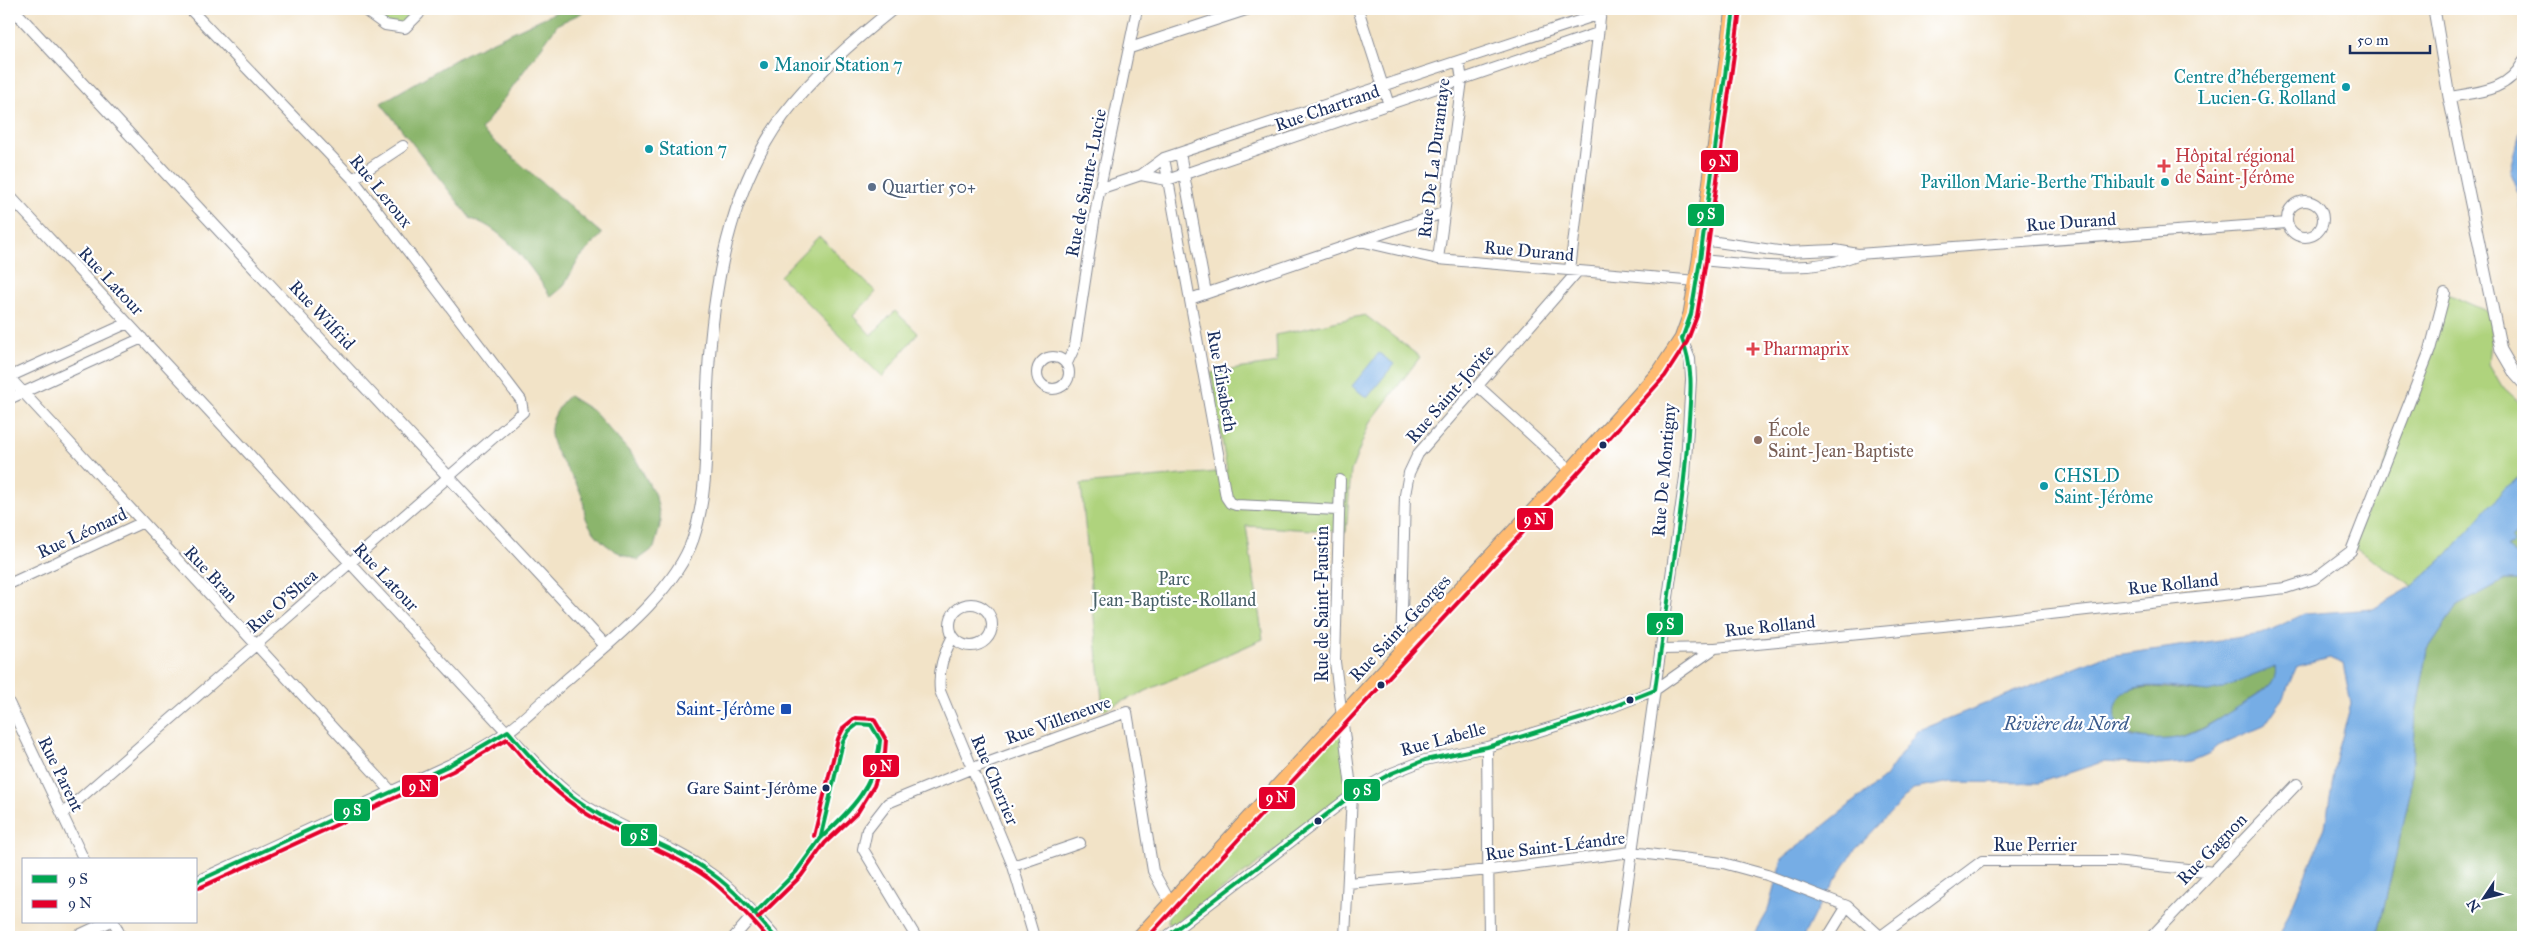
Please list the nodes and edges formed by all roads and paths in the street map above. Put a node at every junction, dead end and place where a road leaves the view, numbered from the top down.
1 (14, 9) edge
2 (190, 9) edge
3 (363, 9) edge
4 (419, 9) edge
5 (893, 9) edge
6 (1137, 9) edge
7 (1249, 9) edge
8 (1358, 9) edge
9 (1734, 9) edge
10 (2434, 9) edge
11 (1601, 12) edge
12 (1598, 33) junction
13 (1516, 43) junction
14 (1130, 48) junction
15 (1522, 60) junction
16 (1459, 61) junction
17 (2523, 62) edge
18 (1462, 80) junction
19 (1383, 86) junction
20 (2449, 97) junction
21 (1389, 105) junction
22 (403, 146) dead end
23 (1180, 153) junction
24 (1164, 158) junction
25 (1183, 174) junction
26 (1141, 175) junction
27 (353, 179) junction
28 (1167, 180) junction
29 (1099, 189) junction
30 (9, 195) edge
31 (1443, 213) junction
32 (2287, 223) dead end
33 (1703, 240) junction
34 (1360, 241) junction
35 (1858, 254) junction
36 (1438, 259) junction
37 (1700, 260) junction
38 (1574, 271) junction
39 (1697, 281) junction
40 (1206, 293) junction
41 (2445, 293) dead end
42 (1190, 299) junction
43 (128, 323) junction
44 (142, 338) junction
45 (1682, 339) junction
46 (1067, 364) dead end
47 (9, 377) edge
48 (2523, 383) edge
49 (1478, 387) junction
50 (23, 392) junction
51 (9, 399) edge
52 (524, 412) joint
53 (1571, 472) junction
54 (448, 477) junction
55 (1340, 480) dead end
56 (1338, 510) junction
57 (141, 523) junction
58 (351, 562) junction
59 (9, 584) edge
60 (953, 636) junction
61 (256, 645) junction
62 (606, 646) junction
63 (1715, 648) junction
64 (1662, 649) junction
65 (1401, 652) junction
66 (1655, 690) junction
67 (9, 702) edge
68 (1342, 718) junction
69 (508, 731) junction
70 (1487, 747) junction
71 (973, 768) junction
72 (2297, 784) dead end
73 (392, 792) junction
74 (1352, 795) junction
75 (62, 814) junction
76 (1080, 843) dead end
77 (1631, 852) junction
78 (83, 858) edge
79 (1014, 866) junction
80 (1490, 870) junction
81 (2214, 872) junction
82 (198, 881) edge
83 (1348, 883) junction
84 (1171, 904) junction
85 (1847, 906) junction
86 (754, 914) junction
87 (104, 924) edge
88 (115, 924) edge
89 (1142, 936) edge
90 (76, 937) edge
91 (121, 937) edge
92 (734, 937) edge
93 (775, 937) edge
94 (916, 937) edge
95 (1034, 937) edge
96 (1166, 937) edge
97 (1345, 937) edge
98 (1489, 937) edge
99 (1620, 937) edge
100 (1828, 937) edge
101 (1881, 937) edge
102 (2151, 937) edge

1 - 54 street, Rue Wilfrid
2 - 27 street, Rue Leroux
3 - 4 street
5 - 62 street
6 - 14 street, Rue de Sainte-Lucie
7 - 14 street
8 - 19 street
9 - 33 main road
10 - 20 street
11 - 12 street
11 - 13 street, Rue Chartrand
12 - 15 street, Rue Chartrand
12 - 38 street
13 - 15 street
13 - 16 street, Rue Chartrand
14 - 29 street, Rue de Sainte-Lucie
15 - 18 street, Rue Chartrand
16 - 18 street, Rue De La Durantaye
16 - 19 street, Rue Chartrand
17 - 20 street
18 - 21 street, Rue Chartrand
18 - 31 street, Rue De La Durantaye
19 - 21 street
19 - 23 street, Rue Chartrand
20 - 48 street
21 - 25 street, Rue Chartrand
22 - 27 street
23 - 24 street, Rue Chartrand
23 - 25 street
24 - 26 street, Rue Chartrand
24 - 28 street, Rue Élisabeth
25 - 28 street, Rue Chartrand
25 - 40 street
26 - 28 street, Rue Chartrand
26 - 29 street, Rue Chartrand
27 - 52 street, Rue Leroux
28 - 42 street, Rue Élisabeth
29 - 46 street, Rue de Sainte-Lucie
30 - 43 street, Rue Latour
31 - 34 street
31 - 36 street, Rue De La Durantaye
32 - 35 street, Rue Durand
33 - 35 street, Rue Durand
33 - 37 main road
34 - 36 street, Rue Durand
34 - 40 street
35 - 37 street, Rue Durand
36 - 38 street, Rue Durand
37 - 39 main road
38 - 39 street, Rue Durand
38 - 49 street, Rue Saint-Jovite
39 - 45 main road
40 - 42 street
41 - 63 street, Rue Rolland
42 - 56 street, Rue Élisabeth
43 - 44 street, Rue Latour
43 - 47 street
44 - 50 street
44 - 58 street, Rue Latour
45 - 53 main road, Rue Saint-Georges
45 - 64 street, Rue De Montigny
47 - 50 street, Rue Bran
49 - 53 street
49 - 65 street, Rue Saint-Jovite
50 - 51 street
50 - 57 street, Rue Bran
52 - 54 street, Rue O'Shea
53 - 65 main road, Rue Saint-Georges
54 - 58 street, Rue O'Shea
54 - 62 street, Rue Wilfrid
55 - 56 street, Rue de Saint-Faustin
56 - 68 street, Rue de Saint-Faustin
57 - 59 street, Rue Léonard
57 - 61 street, Rue Bran
58 - 61 street, Rue O'Shea
58 - 69 street, Rue Latour
60 - 60 street, Rue Cherrier
60 - 71 street, Rue Cherrier
61 - 73 street, Rue Bran
61 - 75 street, Rue O'Shea
62 - 69 street
63 - 64 street, Rue Rolland
63 - 66 street, Rue Rolland
64 - 66 street, Rue De Montigny
65 - 68 main road, Rue Saint-Georges
66 - 70 street, Rue Labelle
66 - 77 street, Rue De Montigny
67 - 75 street, Rue Parent
68 - 74 street, Rue de Saint-Faustin
68 - 84 main road, Rue Saint-Georges
69 - 73 street
69 - 86 street, Rue Latour
70 - 74 street, Rue Labelle
70 - 80 street
71 - 79 street, Rue Cherrier
71 - 84 street, Rue Villeneuve
71 - 94 street, Rue Villeneuve
72 - 81 street, Rue Gagnon
73 - 82 street
74 - 83 street, Rue de Saint-Faustin
74 - 96 street, Rue Labelle
75 - 78 street, Rue Parent
76 - 79 street
77 - 80 street, Rue Saint-Léandre
77 - 85 street, Rue Saint-Léandre
77 - 99 street, Rue De Montigny
79 - 95 street, Rue Cherrier
80 - 83 street, Rue Saint-Léandre
80 - 98 street
81 - 101 street, Rue Perrier
81 - 102 street, Rue Gagnon
83 - 97 street, Rue de Saint-Faustin
84 - 89 main road, Rue Saint-Georges
85 - 100 street
85 - 101 street
86 - 92 street
86 - 93 street, Rue Latour
87 - 90 street
88 - 91 street

